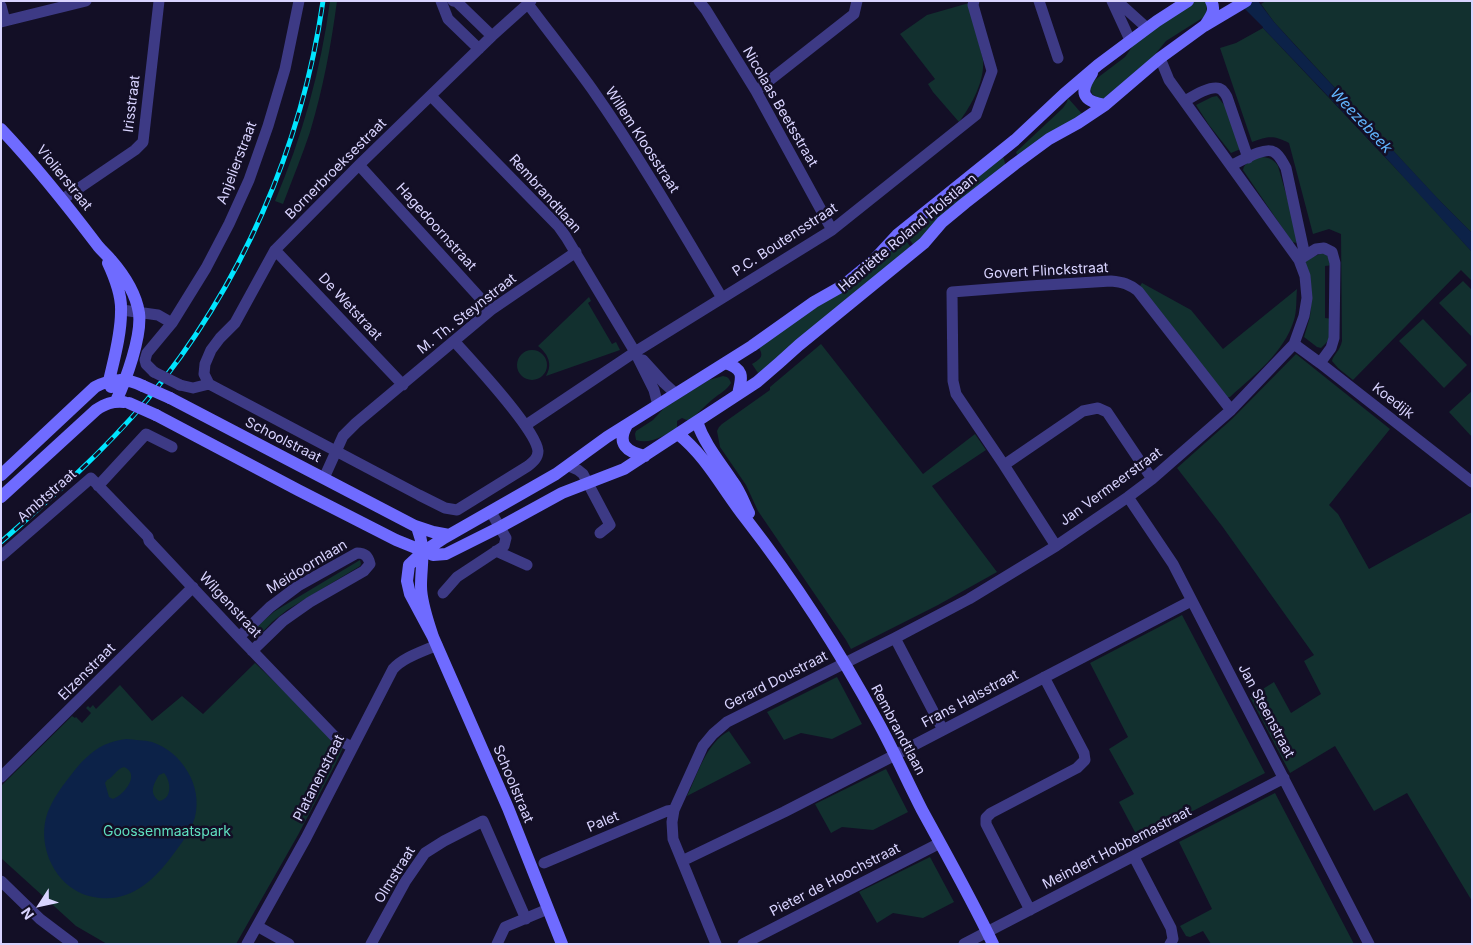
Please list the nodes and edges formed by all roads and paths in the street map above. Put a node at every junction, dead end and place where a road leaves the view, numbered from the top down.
1 (86, 1) edge
2 (159, 1) edge
3 (299, 1) edge
4 (442, 1) edge
5 (453, 1) edge
6 (699, 1) edge
7 (857, 1) edge
8 (974, 1) edge
9 (1038, 1) edge
10 (1112, 1) edge
11 (1117, 1) edge
12 (1188, 1) edge
13 (1211, 1) edge
14 (529, 3) edge
15 (1242, 4) edge
16 (1, 6) edge
17 (3, 22) edge
18 (1204, 26) junction
19 (1146, 28) junction
20 (492, 36) junction
21 (1130, 40) junction
22 (479, 49) junction
23 (1058, 58) dead end
24 (1155, 61) junction
25 (1098, 65) junction
26 (756, 91) junction
27 (431, 96) junction
28 (1185, 101) junction
29 (1105, 105) junction
30 (1, 128) edge
31 (1248, 158) junction
32 (359, 165) junction
33 (1232, 165) junction
34 (63, 199) junction
35 (832, 230) junction
36 (101, 249) junction
37 (275, 250) junction
38 (576, 252) junction
39 (1302, 258) junction
40 (722, 298) junction
41 (122, 310) junction
42 (491, 310) junction
43 (138, 313) junction
44 (172, 323) junction
45 (454, 341) junction
46 (1294, 344) junction
47 (635, 352) junction
48 (1320, 362) junction
49 (725, 363) junction
50 (126, 379) junction
51 (109, 381) junction
52 (209, 384) junction
53 (403, 385) junction
54 (676, 394) junction
55 (738, 394) junction
56 (122, 402) junction
57 (658, 405) junction
58 (1231, 410) junction
59 (697, 422) junction
60 (526, 424) junction
61 (627, 425) junction
62 (678, 434) junction
63 (172, 447) dead end
64 (336, 452) junction
65 (645, 456) junction
66 (1004, 465) junction
67 (569, 466) junction
68 (1, 475) edge
69 (324, 478) junction
70 (1152, 479) junction
71 (94, 482) junction
72 (1472, 482) edge
73 (587, 483) junction
74 (1, 497) edge
75 (1128, 497) junction
76 (491, 512) junction
77 (417, 527) junction
78 (500, 527) junction
79 (600, 533) dead end
80 (449, 535) junction
81 (761, 538) junction
82 (1056, 546) junction
83 (423, 552) junction
84 (496, 552) junction
85 (1, 556) edge
86 (527, 566) dead end
87 (193, 588) junction
88 (443, 593) dead end
89 (1191, 601) junction
90 (238, 637) junction
91 (895, 638) junction
92 (435, 641) junction
93 (252, 651) junction
94 (845, 663) junction
95 (1044, 677) junction
96 (943, 730) junction
97 (352, 747) junction
98 (895, 755) junction
99 (1, 777) edge
100 (1284, 778) junction
101 (674, 810) junction
102 (940, 843) junction
103 (1134, 857) junction
104 (682, 861) junction
105 (544, 863) dead end
106 (1, 882) edge
107 (548, 909) junction
108 (1030, 910) junction
109 (526, 919) junction
110 (257, 926) junction
111 (990, 938) edge
112 (73, 944) edge
113 (246, 944) edge
114 (288, 944) edge
115 (371, 944) edge
116 (496, 944) edge
117 (562, 944) edge
118 (716, 944) edge
119 (743, 944) edge
120 (964, 944) edge
121 (1170, 944) edge
122 (1369, 944) edge

1 - 17 street
2 - 34 street, Irisstraat
3 - 44 street, Anjelierstraat
4 - 22 street
5 - 20 street
6 - 26 street, Nicolaas Beetsstraat
7 - 26 street
8 - 35 street, P.C. Boutensstraat
9 - 23 street
10 - 21 street
11 - 19 street
12 - 19 main road, Henriëtte Roland Holstlaan
13 - 18 main road
14 - 20 street, Bornerbroeksestraat
14 - 40 street, Willem Kloosstraat
15 - 18 main road, Henriëtte Roland Holstlaan
16 - 17 street
18 - 24 main road, Henriëtte Roland Holstlaan
19 - 21 main road, Henriëtte Roland Holstlaan
20 - 22 street, Bornerbroeksestraat
21 - 25 main road, Henriëtte Roland Holstlaan
22 - 27 street, Bornerbroeksestraat
24 - 28 street, Jan Vermeerstraat
24 - 29 main road, Henriëtte Roland Holstlaan
25 - 29 main road
25 - 49 main road, Henriëtte Roland Holstlaan
26 - 35 street, Nicolaas Beetsstraat
27 - 32 street, Bornerbroeksestraat
27 - 38 street, Rembrandtlaan
28 - 31 street
28 - 33 street, Jan Vermeerstraat
29 - 55 main road, Henriëtte Roland Holstlaan
30 - 34 main road, Violierstraat
31 - 33 street, Jan Vermeerstraat
31 - 39 street, Jan Vermeerstraat
32 - 37 street, Bornerbroeksestraat
32 - 42 street, Hagedoornstraat
33 - 39 street, Jan Vermeerstraat
34 - 36 main road, Violierstraat
35 - 40 street, P.C. Boutensstraat
36 - 41 main road, Violierstraat
36 - 43 main road, Violierstraat
37 - 52 street, Bornerbroeksestraat
37 - 53 street, De Wetstraat
38 - 42 street, M. Th. Steynstraat
38 - 47 street, Rembrandtlaan
39 - 46 street, Jan Vermeerstraat
39 - 48 street
40 - 47 street, P.C. Boutensstraat
41 - 43 street
41 - 51 main road, Violierstraat
42 - 45 street, M. Th. Steynstraat
43 - 44 street
43 - 50 main road, Violierstraat
44 - 52 street, Anjelierstraat, bridge
45 - 53 street, M. Th. Steynstraat
45 - 60 street
46 - 48 street, Koedijk
46 - 58 street, Jan Vermeerstraat
47 - 54 street, Rembrandtlaan
47 - 57 street, Rembrandtlaan
47 - 60 street, P.C. Boutensstraat
48 - 72 street, Koedijk
49 - 54 main road, Henriëtte Roland Holstlaan
49 - 55 main road
50 - 51 main road, Schoolstraat
50 - 56 main road, Violierstraat
50 - 69 main road, Schoolstraat, bridge
51 - 56 main road
51 - 68 main road
52 - 64 street, Schoolstraat
53 - 64 street, M. Th. Steynstraat
54 - 57 main road, Henriëtte Roland Holstlaan
55 - 59 main road, Henriëtte Roland Holstlaan
56 - 74 main road
56 - 83 main road, bridge
57 - 61 main road, Henriëtte Roland Holstlaan
58 - 66 street, Govert Flinckstraat
58 - 70 street, Jan Vermeerstraat
59 - 62 main road, Henriëtte Roland Holstlaan
59 - 81 main road, Rembrandtlaan
60 - 64 street, Schoolstraat
61 - 65 main road
61 - 67 main road, Henriëtte Roland Holstlaan
62 - 65 main road, Henriëtte Roland Holstlaan
62 - 81 main road, Rembrandtlaan
63 - 71 street, Ambtstraat
64 - 69 street, M. Th. Steynstraat
65 - 73 main road, Henriëtte Roland Holstlaan
66 - 70 street
66 - 82 street
67 - 73 street
67 - 76 main road, Henriëtte Roland Holstlaan
69 - 77 main road, Schoolstraat
70 - 75 street, Jan Vermeerstraat
71 - 85 street, Ambtstraat
71 - 87 street, Wilgenstraat
73 - 78 main road, Henriëtte Roland Holstlaan
73 - 79 street
75 - 82 street, Jan Vermeerstraat
75 - 89 street, Jan Steenstraat
76 - 78 street
76 - 80 main road, Henriëtte Roland Holstlaan
77 - 80 main road
77 - 83 main road, Schoolstraat
78 - 83 main road, Henriëtte Roland Holstlaan
78 - 84 street
80 - 83 main road
81 - 94 main road, Rembrandtlaan
82 - 91 street, Jan Vermeerstraat
83 - 92 main road, Schoolstraat
84 - 86 street
84 - 88 street
87 - 90 street, Wilgenstraat
87 - 99 street, Elzenstraat
89 - 95 street, Frans Halsstraat
89 - 100 street, Jan Steenstraat
90 - 93 street, Wilgenstraat
90 - 93 street, Meidoornlaan
91 - 94 street, Jan Vermeerstraat
91 - 96 street
92 - 97 street, Platanenstraat
92 - 107 main road, Schoolstraat
93 - 97 street, Wilgenstraat
94 - 98 main road, Rembrandtlaan
94 - 101 street, Gerard Doustraat
95 - 96 street, Frans Halsstraat
95 - 108 street
96 - 98 street, Frans Halsstraat
97 - 110 street, Platanenstraat
98 - 102 main road, Rembrandtlaan
98 - 104 street, Frans Halsstraat
100 - 103 street, Meindert Hobbemastraat
100 - 122 street, Jan Steenstraat
101 - 104 street, Gerard Doustraat
101 - 105 street, Palet
102 - 111 main road, Rembrandtlaan
102 - 119 street, Pieter de Hoochstraat
103 - 108 street, Meindert Hobbemastraat
103 - 121 street
104 - 118 street, Gerard Doustraat
106 - 112 street
107 - 109 street
107 - 117 main road, Schoolstraat
108 - 111 street, Meindert Hobbemastraat
109 - 115 street, Olmstraat
109 - 116 street
110 - 113 street, Platanenstraat
110 - 114 street
111 - 120 street, Meindert Hobbemastraat

